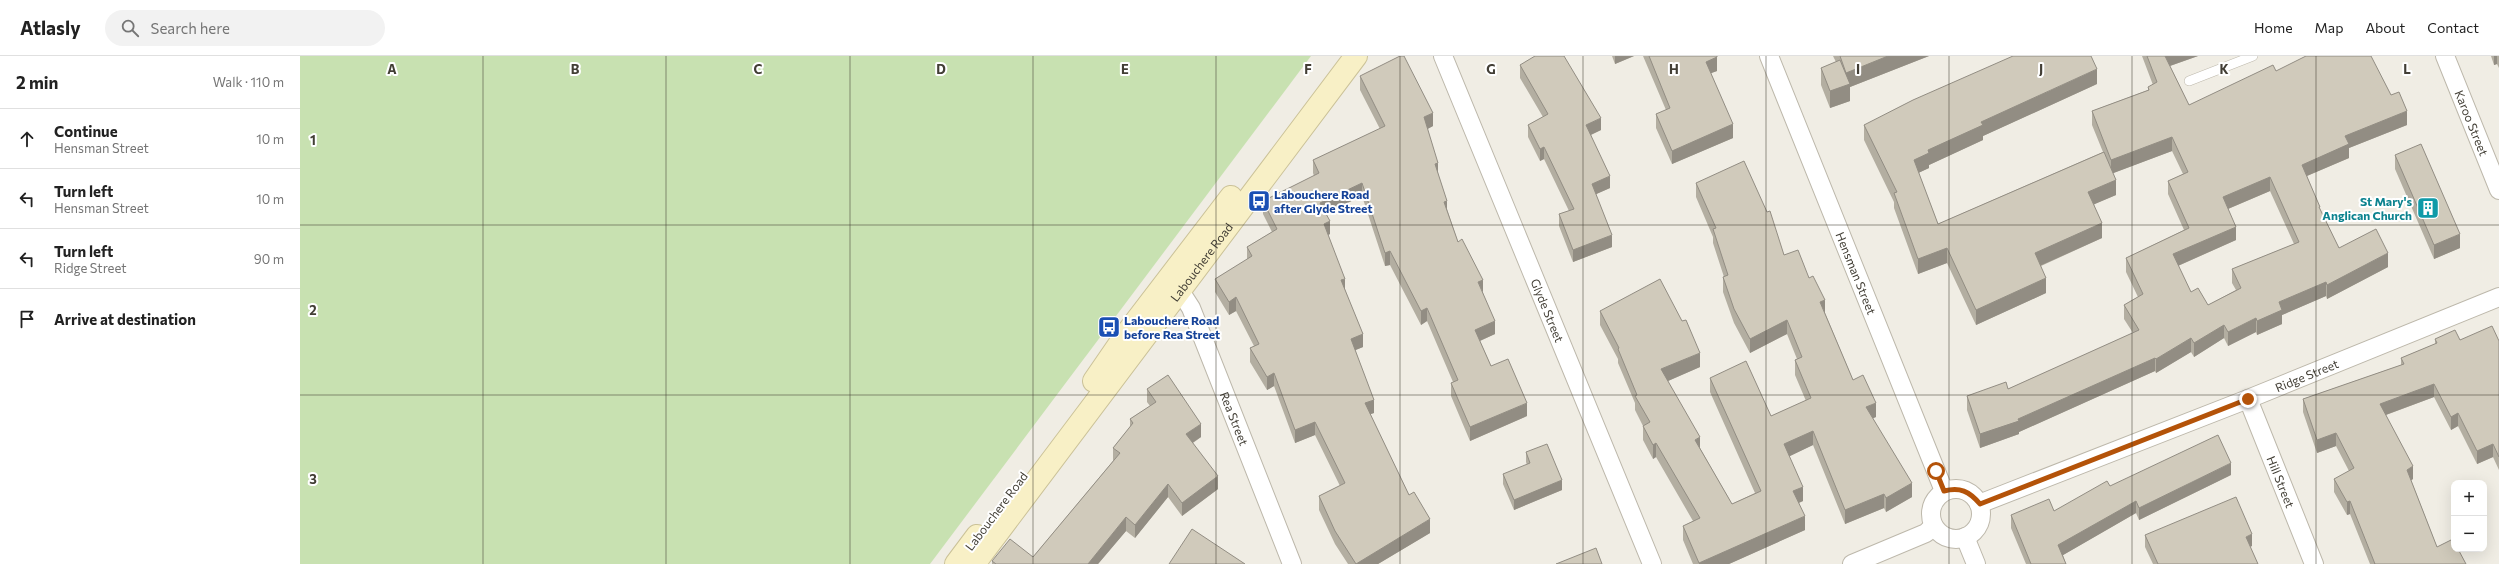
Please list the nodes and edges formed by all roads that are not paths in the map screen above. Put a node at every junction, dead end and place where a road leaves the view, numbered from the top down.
1 (1338, 56) edge
2 (1356, 56) edge
3 (1443, 56) edge
4 (1769, 56) edge
5 (2253, 56) edge
6 (2444, 56) edge
7 (2189, 81) dead end
8 (2499, 190) edge
9 (1175, 283) junction
10 (2499, 297) edge
11 (2248, 399) junction
12 (1944, 491) junction
13 (1980, 504) junction
14 (1934, 526) junction
15 (1965, 537) junction
16 (956, 564) edge
17 (974, 564) edge
18 (1292, 564) edge
19 (1652, 564) edge
20 (1852, 564) edge
21 (1976, 564) edge
22 (2314, 564) edge

1 - 9 main road, Labouchere Road
2 - 9 main road, Labouchere Road
3 - 19 street, Glyde Street
4 - 12 street, Hensman Street
5 - 7 lane
6 - 8 street, Karoo Street
9 - 16 main road, Labouchere Road
9 - 17 main road, Labouchere Road
9 - 18 street, Rea Street
10 - 11 street, Ridge Street
11 - 13 street, Ridge Street
11 - 22 street, Hill Street
12 - 13 street
12 - 14 street
13 - 15 street
14 - 15 street
14 - 20 street
15 - 21 street

